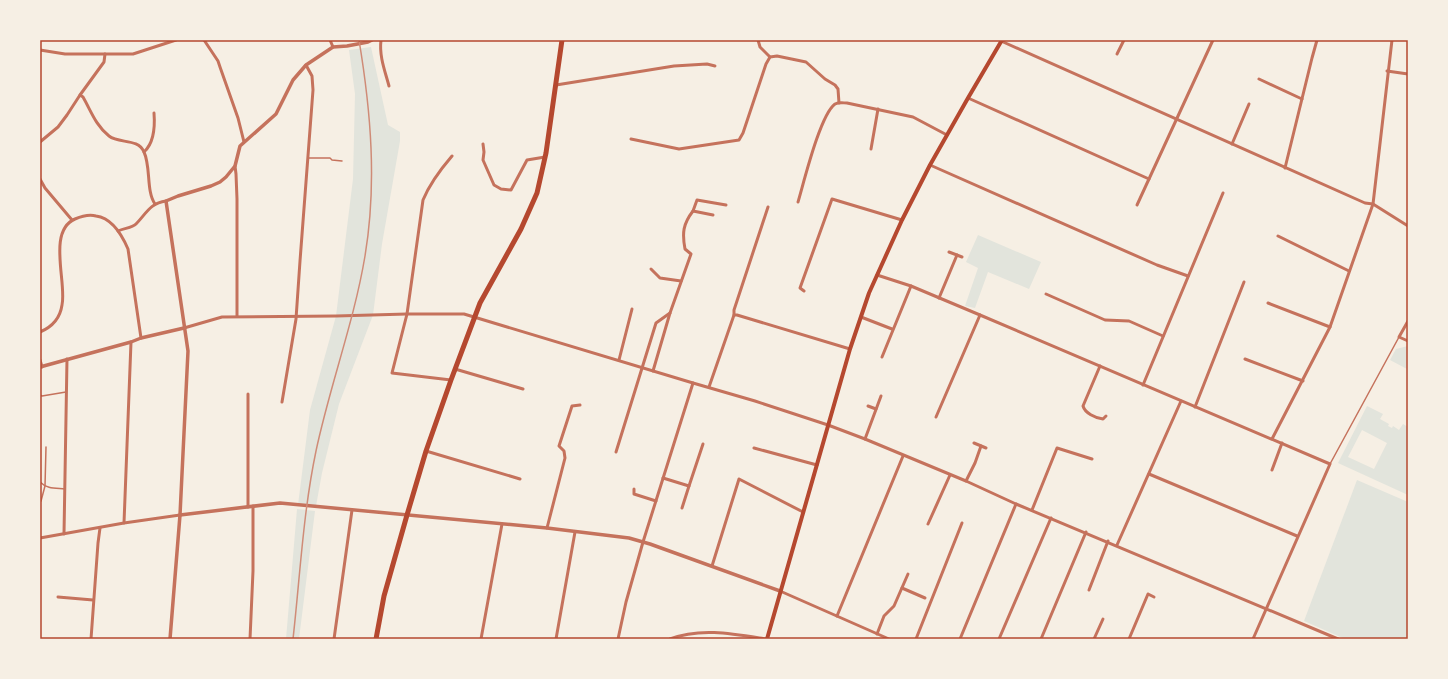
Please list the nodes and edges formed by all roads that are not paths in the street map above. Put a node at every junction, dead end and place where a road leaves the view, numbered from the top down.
1 (176, 40) edge
2 (204, 40) edge
3 (330, 40) edge
4 (381, 40) edge
5 (562, 40) edge
6 (758, 40) edge
7 (1002, 40) edge
8 (1124, 40) edge
9 (1213, 40) edge
10 (1317, 40) edge
11 (1392, 40) edge
12 (370, 41) edge
13 (333, 47) junction
14 (40, 50) edge
15 (106, 54) junction
16 (1117, 54) dead end
17 (770, 58) junction
18 (306, 65) junction
19 (715, 66) dead end
20 (1387, 71) junction
21 (1408, 74) edge
22 (1259, 80) dead end
23 (556, 85) junction
24 (389, 86) dead end
25 (80, 95) junction
26 (968, 98) junction
27 (1302, 99) junction
28 (839, 103) junction
29 (1250, 104) dead end
30 (878, 109) junction
31 (154, 113) dead end
32 (1177, 120) junction
33 (947, 135) junction
34 (631, 139) dead end
35 (40, 142) edge
36 (244, 142) junction
37 (483, 144) dead end
38 (1232, 144) junction
39 (871, 149) dead end
40 (144, 152) junction
41 (452, 156) dead end
42 (308, 158) junction
43 (545, 158) junction
44 (342, 161) dead end
45 (235, 166) junction
46 (930, 166) junction
47 (1285, 168) junction
48 (1149, 178) junction
49 (40, 179) edge
50 (1223, 193) dead end
51 (166, 201) junction
52 (798, 202) dead end
53 (155, 204) junction
54 (1373, 204) junction
55 (726, 205) dead end
56 (1137, 205) dead end
57 (768, 207) dead end
58 (693, 211) junction
59 (713, 216) dead end
60 (72, 220) junction
61 (902, 220) junction
62 (1408, 226) edge
63 (118, 231) junction
64 (1278, 236) dead end
65 (949, 252) dead end
66 (957, 255) junction
67 (962, 257) dead end
68 (651, 269) dead end
69 (1349, 271) junction
70 (877, 275) junction
71 (1188, 276) junction
72 (681, 281) junction
73 (1244, 282) dead end
74 (911, 286) junction
75 (795, 288) dead end
76 (800, 288) junction
77 (804, 291) dead end
78 (1046, 294) dead end
79 (940, 298) junction
80 (1268, 303) dead end
81 (632, 309) dead end
82 (670, 313) junction
83 (407, 314) junction
84 (980, 315) junction
85 (237, 316) junction
86 (296, 316) junction
87 (734, 316) junction
88 (474, 317) junction
89 (861, 317) junction
90 (1408, 320) edge
91 (1330, 327) junction
92 (184, 328) junction
93 (892, 329) junction
94 (40, 332) edge
95 (1162, 336) junction
96 (1399, 337) junction
97 (141, 338) junction
98 (1408, 341) edge
99 (132, 342) junction
100 (850, 349) junction
101 (882, 357) dead end
102 (67, 359) junction
103 (1245, 359) dead end
104 (40, 360) edge
105 (619, 360) junction
106 (1100, 366) junction
107 (41, 367) edge
108 (642, 367) junction
109 (455, 369) junction
110 (653, 371) junction
111 (451, 380) junction
112 (1302, 381) junction
113 (693, 383) junction
114 (1142, 385) junction
115 (709, 387) junction
116 (523, 389) dead end
117 (66, 392) junction
118 (248, 394) dead end
119 (40, 395) edge
120 (880, 396) dead end
121 (1181, 401) junction
122 (282, 402) dead end
123 (580, 405) dead end
124 (868, 406) dead end
125 (1195, 407) junction
126 (876, 409) junction
127 (1106, 416) dead end
128 (936, 417) dead end
129 (828, 425) junction
130 (865, 438) junction
131 (1272, 439) junction
132 (974, 443) dead end
133 (1282, 443) junction
134 (703, 444) dead end
135 (981, 446) junction
136 (46, 447) dead end
137 (754, 448) dead end
138 (986, 448) dead end
139 (426, 451) junction
140 (616, 452) dead end
141 (903, 456) junction
142 (1092, 459) dead end
143 (1330, 464) junction
144 (817, 465) junction
145 (1272, 470) dead end
146 (1149, 474) junction
147 (950, 475) junction
148 (663, 478) junction
149 (520, 479) dead end
150 (966, 481) junction
151 (40, 482) edge
152 (45, 486) junction
153 (689, 486) junction
154 (65, 489) junction
155 (634, 490) dead end
156 (41, 501) dead end
157 (656, 501) junction
158 (1016, 504) junction
159 (250, 507) junction
160 (682, 508) dead end
161 (352, 510) junction
162 (1032, 510) junction
163 (803, 512) junction
164 (180, 515) junction
165 (407, 515) junction
166 (1051, 518) junction
167 (934, 522) dead end
168 (124, 523) junction
169 (962, 523) dead end
170 (502, 524) junction
171 (100, 528) junction
172 (547, 528) junction
173 (575, 532) junction
174 (1086, 532) junction
175 (64, 534) junction
176 (1297, 536) junction
177 (40, 538) edge
178 (1108, 541) junction
179 (643, 542) junction
180 (1117, 545) junction
181 (712, 566) junction
182 (908, 574) dead end
183 (902, 588) junction
184 (1089, 590) dead end
185 (780, 592) junction
186 (58, 597) dead end
187 (1154, 597) dead end
188 (925, 598) dead end
189 (93, 600) junction
190 (1266, 609) junction
191 (837, 616) junction
192 (1103, 619) dead end
193 (877, 634) junction
194 (90, 639) edge
195 (170, 639) edge
196 (250, 639) edge
197 (334, 639) edge
198 (376, 639) edge
199 (481, 639) edge
200 (556, 639) edge
201 (618, 639) edge
202 (670, 639) edge
203 (766, 639) edge
204 (887, 639) edge
205 (916, 639) edge
206 (960, 639) edge
207 (999, 639) edge
208 (1041, 639) edge
209 (1094, 639) edge
210 (1129, 639) edge
211 (1253, 639) edge
212 (1338, 639) edge

1 - 15 street
2 - 36 street
3 - 13 street
4 - 24 street
5 - 23 highway
6 - 17 street
7 - 26 main road
7 - 32 street
8 - 16 street
9 - 32 street
10 - 27 street
11 - 20 street
12 - 13 street
13 - 18 street
14 - 15 street
15 - 25 street
17 - 28 street
17 - 34 street
18 - 36 street
18 - 42 street
19 - 23 street
20 - 21 street
20 - 54 street
22 - 27 street
23 - 43 highway
25 - 35 street
25 - 40 street
26 - 33 main road
26 - 48 street
27 - 47 street
28 - 30 street
28 - 52 street
29 - 38 street
30 - 33 street
30 - 39 street
31 - 40 street
32 - 38 street
32 - 48 street
33 - 46 main road
36 - 45 street
37 - 43 street
38 - 47 street
40 - 53 street
41 - 83 street
42 - 44 lane
42 - 86 street
43 - 88 highway
45 - 51 street
45 - 85 street
46 - 61 main road
46 - 71 street
47 - 54 street
48 - 56 street
49 - 60 street
50 - 71 street
51 - 53 street
51 - 92 street
53 - 63 street
54 - 62 street
54 - 69 street
55 - 58 street
57 - 87 street
58 - 59 street
58 - 72 street
60 - 63 street
60 - 94 street
61 - 70 main road
61 - 76 street
63 - 97 street
64 - 69 street
65 - 66 street
66 - 67 street
66 - 79 street
68 - 72 street
69 - 91 street
70 - 74 street
70 - 89 main road
71 - 95 street
72 - 82 street
73 - 125 street
74 - 79 street
74 - 93 street
75 - 76 street
76 - 77 street
78 - 95 street
79 - 84 street
80 - 91 street
81 - 105 street
82 - 108 street
82 - 110 street
83 - 86 street
83 - 88 street
83 - 111 street
84 - 106 street
84 - 128 street
85 - 86 street
85 - 92 street
86 - 122 street
87 - 100 street
87 - 115 street
88 - 105 street
88 - 109 highway
89 - 93 street
89 - 100 main road
90 - 96 street
91 - 112 street
92 - 97 street
92 - 164 street
93 - 101 street
95 - 114 street
96 - 98 street
96 - 143 lane
97 - 99 street
99 - 102 street
99 - 168 street
100 - 129 main road
102 - 107 street
102 - 117 street
103 - 112 street
104 - 107 street
105 - 108 street
106 - 114 street
106 - 127 street
108 - 110 street
108 - 140 street
109 - 111 highway
109 - 116 street
110 - 113 street
111 - 139 highway
112 - 131 street
113 - 115 street
113 - 148 street
114 - 121 street
115 - 129 street
117 - 119 lane
117 - 154 street
118 - 159 street
120 - 126 street
121 - 125 street
121 - 146 street
123 - 172 street
124 - 126 street
125 - 131 street
126 - 130 street
129 - 130 street
129 - 144 main road
130 - 141 street
131 - 133 street
132 - 135 street
133 - 143 street
133 - 145 street
134 - 153 street
135 - 138 street
135 - 150 street
136 - 152 lane
137 - 144 street
139 - 149 street
139 - 165 highway
141 - 147 street
141 - 191 street
142 - 162 street
143 - 176 street
144 - 163 main road
146 - 176 street
146 - 180 street
147 - 150 street
147 - 167 street
148 - 153 street
148 - 157 street
150 - 158 street
151 - 152 lane
152 - 154 lane
152 - 156 lane
153 - 160 street
154 - 175 street
155 - 157 street
157 - 179 street
158 - 162 street
158 - 206 street
159 - 161 street
159 - 164 street
159 - 196 street
161 - 165 street
161 - 197 street
162 - 166 street
163 - 181 street
163 - 185 main road
164 - 168 street
164 - 195 street
165 - 170 street
165 - 198 highway
166 - 174 street
166 - 207 street
168 - 171 street
169 - 205 street
170 - 172 street
170 - 199 street
171 - 175 street
171 - 189 street
172 - 173 street
173 - 179 street
173 - 200 street
174 - 178 street
174 - 208 street
175 - 177 street
176 - 190 street
178 - 180 street
178 - 184 street
179 - 181 street
179 - 201 street
180 - 190 street
181 - 185 street
182 - 183 street
183 - 188 street
183 - 193 street
185 - 191 street
185 - 203 main road
186 - 189 street
187 - 210 street
189 - 194 street
190 - 211 street
190 - 212 street
191 - 193 street
192 - 209 street
193 - 204 street
202 - 203 street

